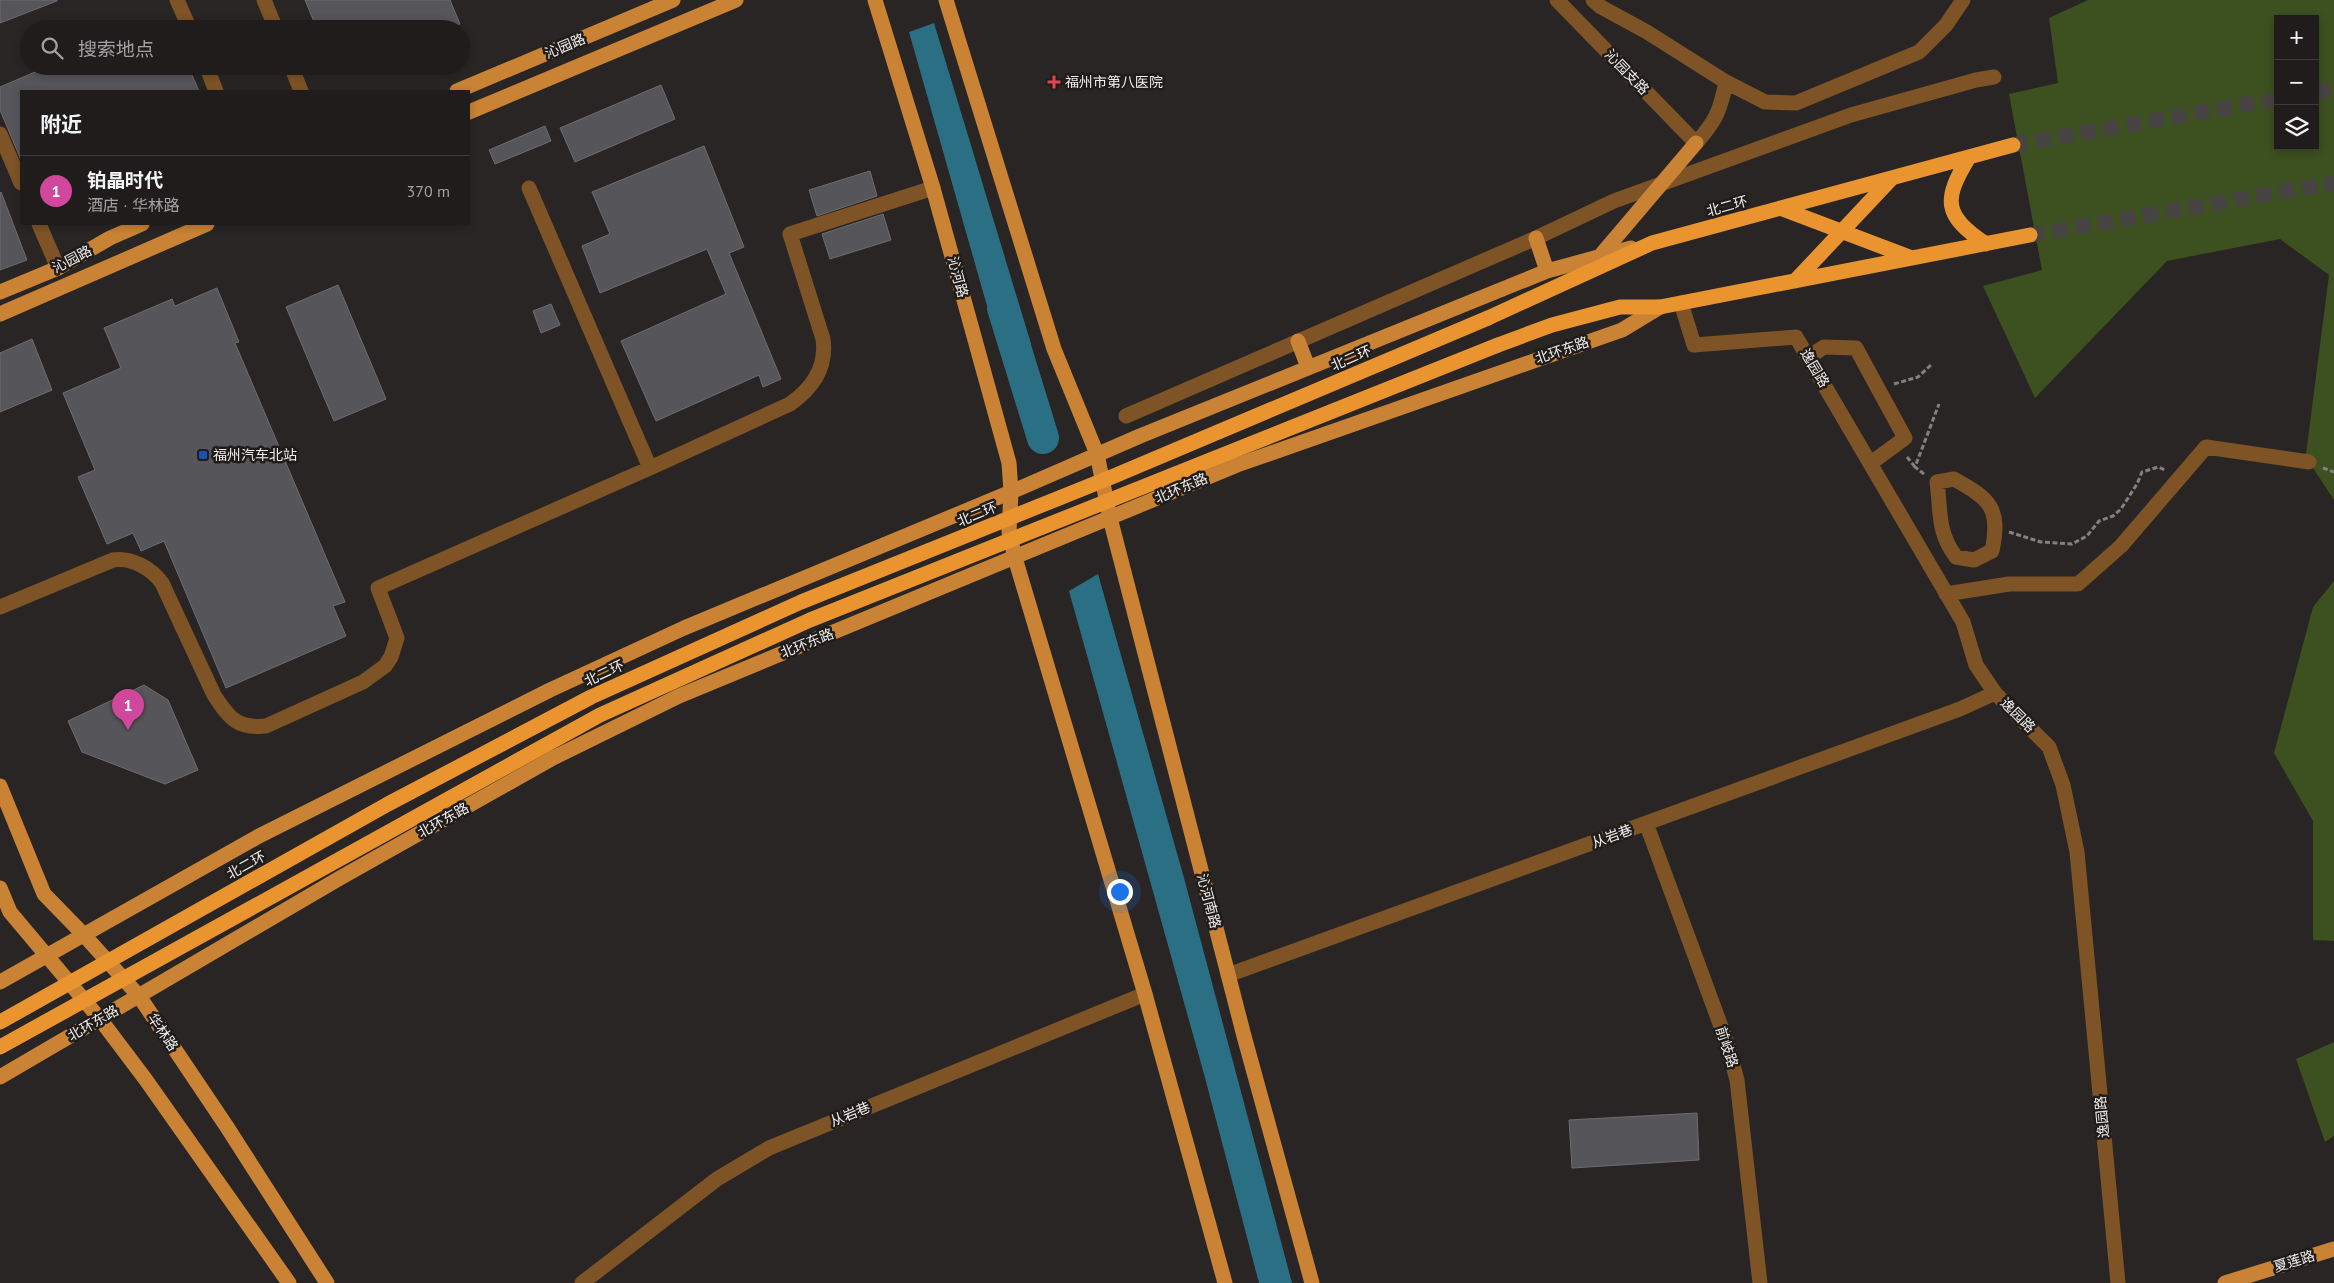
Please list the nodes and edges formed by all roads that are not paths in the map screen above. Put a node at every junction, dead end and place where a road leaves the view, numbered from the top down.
1 (177, 0) edge
2 (264, 0) edge
3 (673, 0) edge
4 (736, 0) edge
5 (875, 0) edge
6 (946, 0) edge
7 (1557, 0) edge
8 (1593, 0) edge
9 (1963, 0) edge
10 (186, 20) edge
11 (272, 20) edge
12 (210, 75) edge
13 (295, 75) edge
14 (1994, 77) dead end
15 (1726, 82) junction
16 (216, 90) edge
17 (301, 90) edge
18 (459, 90) edge
19 (470, 112) edge
20 (0, 134) edge
21 (1696, 143) junction
22 (2013, 145) tunnel mouth
23 (1969, 157) junction
24 (1892, 178) junction
25 (20, 181) edge
26 (1662, 183) junction
27 (529, 188) dead end
28 (933, 188) junction
29 (1780, 208) junction
30 (39, 225) edge
31 (140, 225) edge
32 (205, 225) edge
33 (1842, 232) junction
34 (2030, 235) tunnel mouth
35 (1536, 238) junction
36 (1652, 243) junction
37 (1986, 244) junction
38 (1600, 256) junction
39 (1913, 259) junction
40 (58, 268) junction
41 (1547, 271) junction
42 (1795, 281) junction
43 (0, 292) edge
44 (1681, 303) junction
45 (1660, 307) junction
46 (0, 314) edge
47 (1298, 341) junction
48 (1809, 357) junction
49 (1308, 367) junction
50 (1126, 416) dead end
51 (1097, 454) junction
52 (2309, 462) dead end
53 (1871, 463) junction
54 (650, 468) junction
55 (1011, 492) junction
56 (1110, 518) junction
57 (1996, 531) joint
58 (1015, 558) junction
59 (1946, 594) junction
60 (0, 607) edge
61 (1995, 692) junction
62 (0, 786) edge
63 (1646, 823) junction
64 (0, 888) edge
65 (83, 934) junction
66 (47, 954) junction
67 (1228, 975) junction
68 (0, 982) edge
69 (1145, 994) junction
70 (139, 996) junction
71 (100, 1019) junction
72 (0, 1022) edge
73 (0, 1047) edge
74 (0, 1077) edge
75 (2334, 1249) edge
76 (289, 1283) edge
77 (327, 1283) edge
78 (582, 1283) edge
79 (1225, 1283) edge
80 (1312, 1283) edge
81 (1760, 1283) edge
82 (2118, 1283) edge
83 (2225, 1283) edge

1 - 10 street
2 - 11 street
3 - 18 main road, 沁园路
4 - 19 main road
5 - 28 main road, 沁河路
6 - 51 main road
7 - 21 street, 沁园支路
8 - 15 street
9 - 15 street
12 - 16 street
13 - 17 street
14 - 26 street
15 - 21 street
20 - 25 street
21 - 26 main road
22 - 23 highway, 北二环
23 - 24 highway, 北二环
23 - 37 highway
24 - 29 highway, 北二环
24 - 33 highway
26 - 35 street
26 - 38 main road
27 - 54 street
28 - 54 street
28 - 55 main road, 沁河路
29 - 33 highway
29 - 36 highway, 北二环
30 - 40 street
31 - 40 main road, 沁园路
32 - 46 main road
33 - 39 highway
33 - 42 highway
34 - 37 highway
35 - 41 main road
35 - 47 street
36 - 38 main road
36 - 72 highway, 北二环, bridge
37 - 39 highway
38 - 41 main road
39 - 42 highway
40 - 43 main road, 沁园路
41 - 49 main road
42 - 44 highway
44 - 45 highway
44 - 48 street, 逸园路
45 - 56 main road, 北环东路
45 - 73 highway, bridge
47 - 49 main road
47 - 50 street
48 - 53 street, 逸园路
48 - 53 street
49 - 51 main road
51 - 55 main road
51 - 56 main road
52 - 59 street
53 - 59 street, 逸园路
54 - 60 street
55 - 58 main road, 沁河路
55 - 65 main road
56 - 58 main road, 北环东路
56 - 67 main road, 沁河南路
57 - 57 street
58 - 69 main road
58 - 70 main road, 北环东路
59 - 61 street, 逸园路
61 - 63 street, 从岩巷
61 - 82 street, 逸园路
62 - 65 main road, 华林路
63 - 67 street, 从岩巷
63 - 81 street, 前岐路
64 - 66 main road
65 - 66 main road
65 - 70 main road, 华林路
66 - 68 main road
66 - 71 main road
67 - 80 main road, 沁河南路
69 - 78 street, 从岩巷
69 - 79 main road
70 - 71 main road, 北环东路
70 - 77 main road, 华林路
71 - 74 main road, 北环东路
71 - 76 main road
75 - 83 main road, 夏莲路

